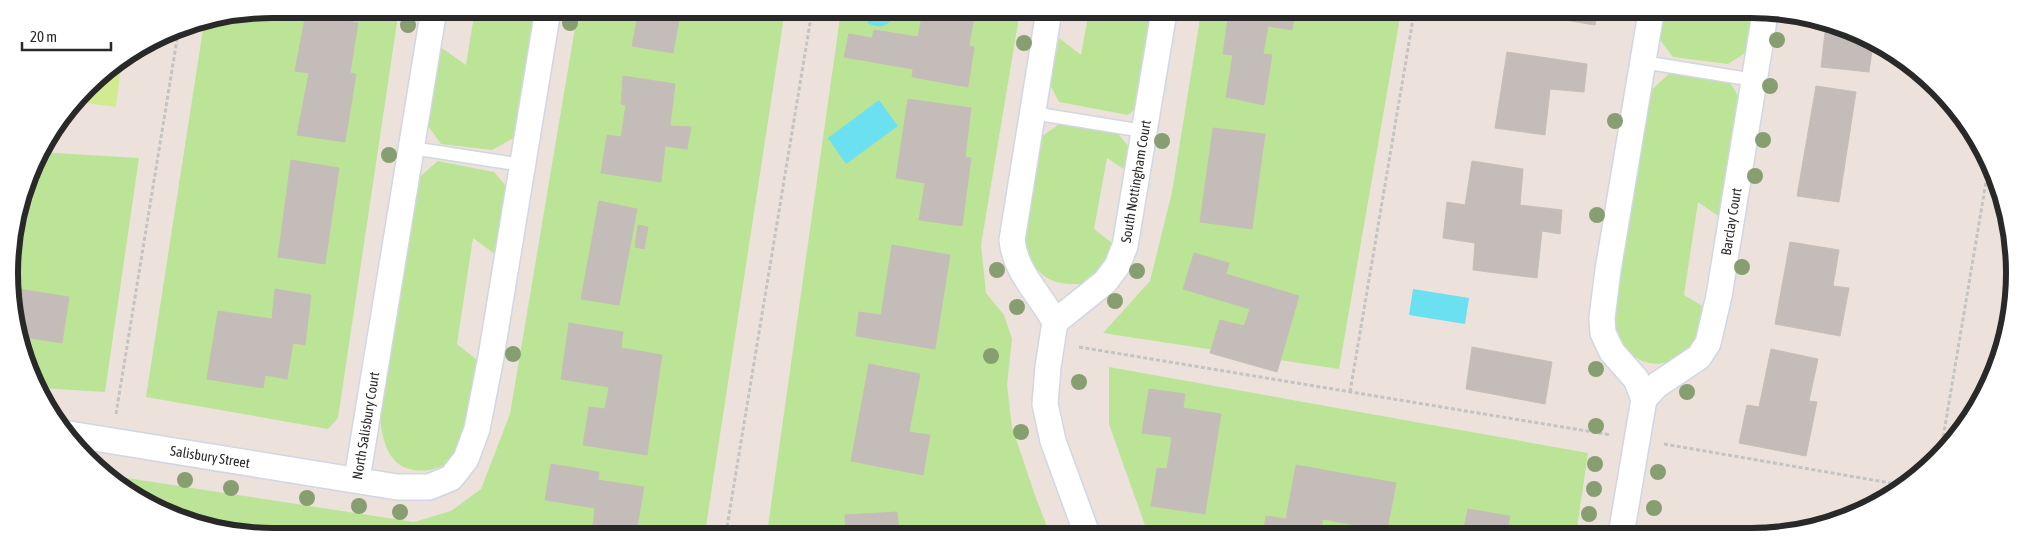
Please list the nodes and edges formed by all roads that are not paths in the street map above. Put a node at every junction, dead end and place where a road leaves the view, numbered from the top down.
1 (433, 18) edge
2 (547, 18) edge
3 (1048, 18) edge
4 (1163, 18) edge
5 (1650, 18) edge
6 (1763, 18) edge
7 (1643, 62) junction
8 (1754, 80) junction
9 (1033, 112) junction
10 (1143, 131) junction
11 (412, 148) junction
12 (522, 165) junction
13 (1055, 322) junction
14 (1644, 399) junction
15 (74, 434) edge
16 (357, 479) junction
17 (1085, 528) edge
18 (1622, 528) edge

1 - 11 street, North Salisbury Court
2 - 12 street, North Salisbury Court
3 - 9 street
4 - 10 street, South Nottingham Court
5 - 7 street
6 - 8 street, Barclay Court
7 - 8 lane
7 - 14 street
8 - 14 street, Barclay Court
9 - 10 lane
9 - 13 street
10 - 13 street, South Nottingham Court
11 - 12 lane
11 - 16 street, North Salisbury Court
12 - 16 street, North Salisbury Court
13 - 17 street
14 - 18 street
15 - 16 street, Salisbury Street

